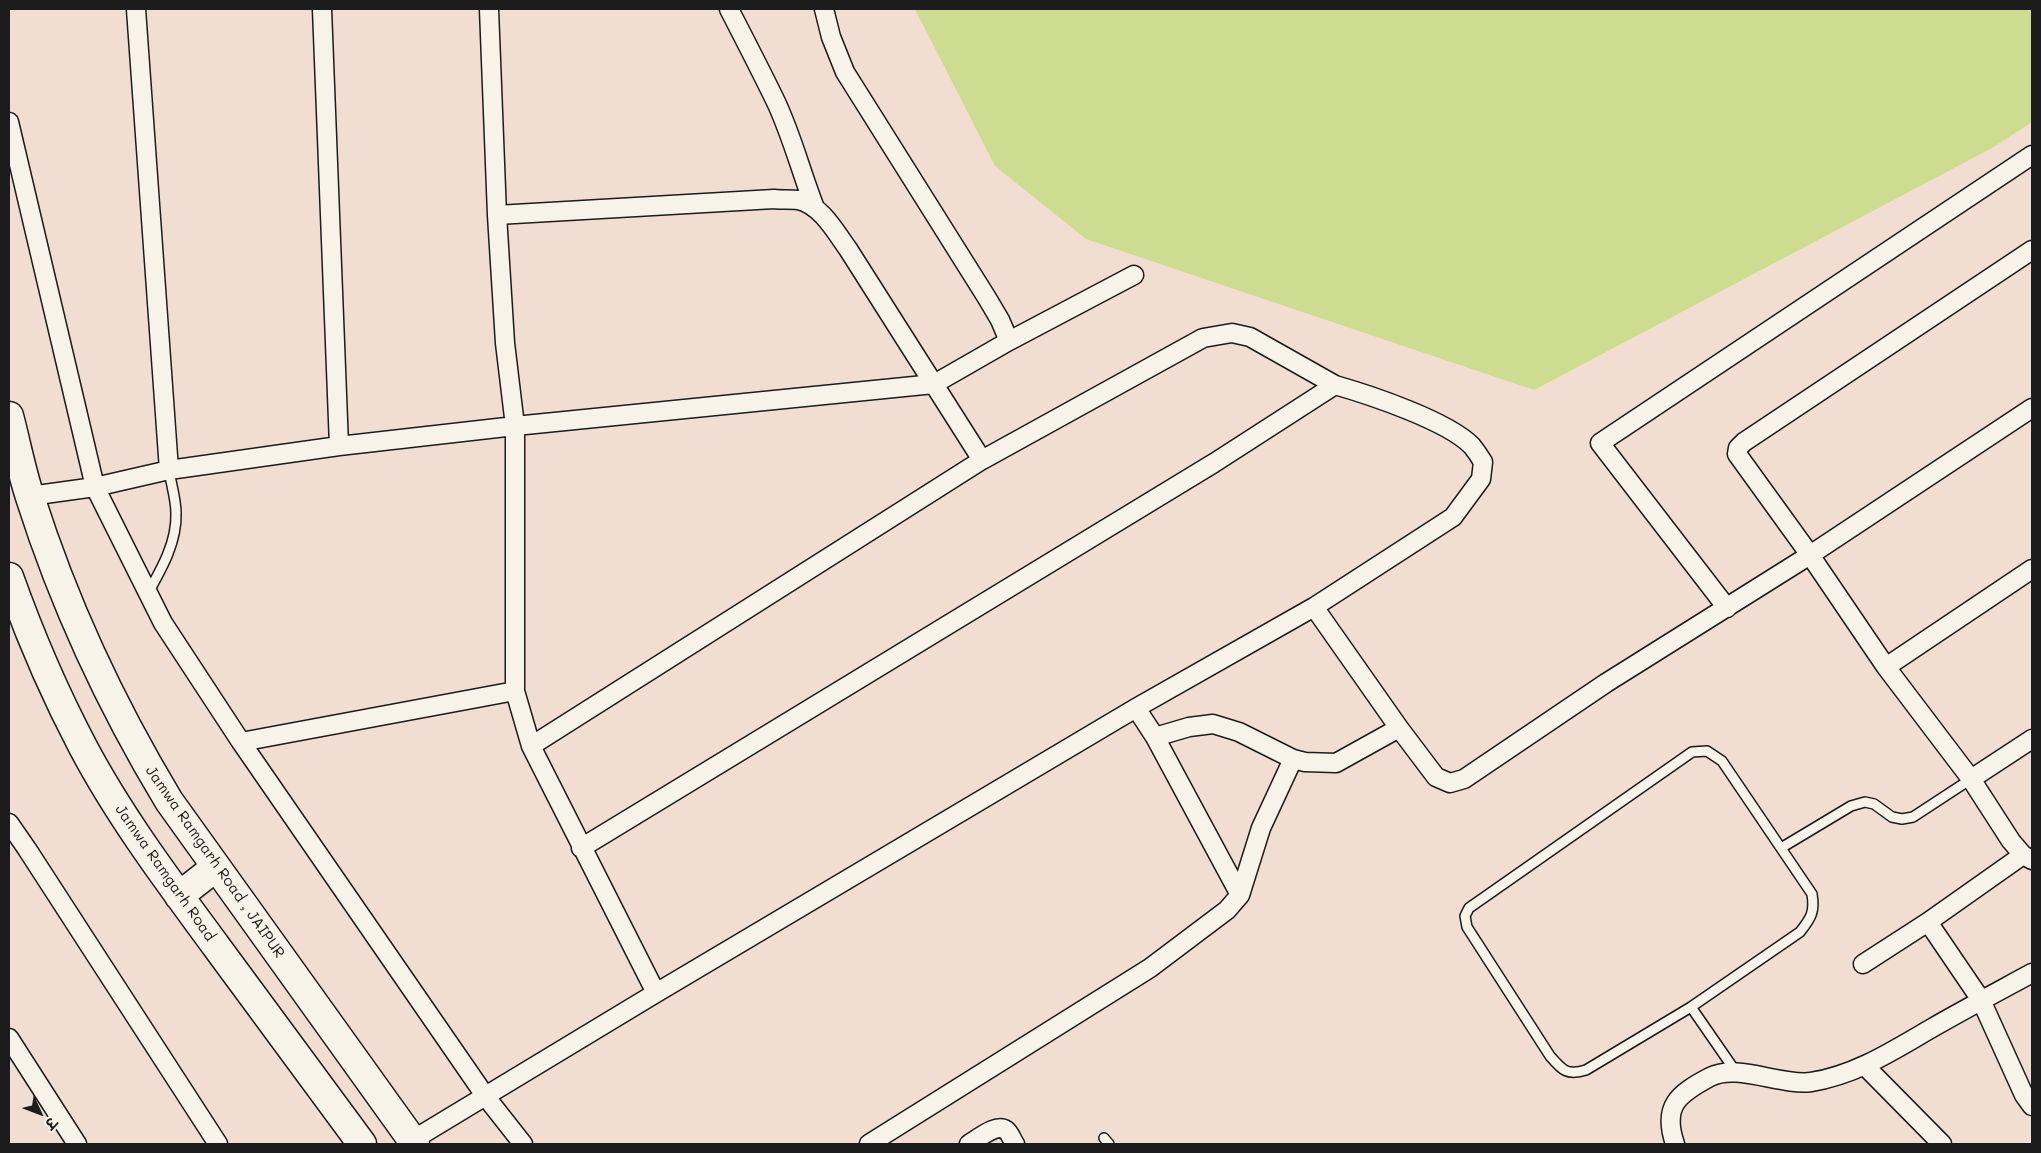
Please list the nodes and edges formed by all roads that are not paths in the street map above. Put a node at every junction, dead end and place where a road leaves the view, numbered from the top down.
1 (136, 9) edge
2 (322, 9) edge
3 (489, 9) edge
4 (729, 9) edge
5 (824, 9) edge
6 (9, 122) edge
7 (2032, 155) edge
8 (815, 208) junction
9 (497, 215) junction
10 (2032, 250) edge
11 (1134, 275) dead end
12 (1009, 341) junction
13 (934, 384) junction
14 (1336, 385) junction
15 (2032, 408) edge
16 (9, 416) edge
17 (515, 426) junction
18 (339, 446) junction
19 (982, 460) junction
20 (168, 470) junction
21 (95, 487) junction
22 (30, 496) junction
23 (1810, 555) junction
24 (2032, 569) edge
25 (9, 577) edge
26 (148, 593) junction
27 (1314, 607) junction
28 (1727, 608) junction
29 (1886, 667) junction
30 (515, 691) junction
31 (1136, 708) junction
32 (1399, 728) junction
33 (1155, 737) junction
34 (2032, 739) edge
35 (242, 742) junction
36 (531, 746) junction
37 (1293, 759) junction
38 (1971, 779) junction
39 (9, 823) edge
40 (581, 848) junction
41 (1781, 848) junction
42 (2028, 857) edge
43 (216, 867) junction
44 (1240, 895) junction
45 (179, 896) junction
46 (1928, 922) junction
47 (1863, 964) dead end
48 (2032, 973) edge
49 (656, 993) junction
50 (1982, 1000) junction
51 (1691, 1007) junction
52 (9, 1038) edge
53 (1865, 1066) junction
54 (1736, 1072) junction
55 (486, 1097) junction
56 (2032, 1106) edge
57 (411, 1143) edge
58 (77, 1144) edge
59 (218, 1144) edge
60 (362, 1144) edge
61 (523, 1144) edge
62 (869, 1144) edge
63 (969, 1144) edge
64 (1015, 1144) edge
65 (1675, 1144) edge
66 (1942, 1144) edge

1 - 20 street
2 - 18 street
3 - 9 street
4 - 8 street
5 - 12 street
6 - 21 street
7 - 28 street
8 - 9 street
8 - 13 street
9 - 17 street
10 - 23 street
11 - 12 street
12 - 13 street
13 - 17 street
13 - 19 street
14 - 19 street
14 - 27 street
14 - 40 street
15 - 23 street
16 - 22 highway, Jamwa Ramgarh Road , JAIPUR
17 - 18 street
17 - 30 street
18 - 20 street
19 - 36 street
20 - 21 street
20 - 26 lane
21 - 22 street
21 - 26 street
22 - 43 highway, Jamwa Ramgarh Road , JAIPUR
23 - 28 street
23 - 29 street
24 - 29 street
25 - 45 highway, Jamwa Ramgarh Road
26 - 35 street
27 - 31 street
27 - 32 street
28 - 32 street
29 - 38 street
30 - 35 street
30 - 36 street
31 - 33 street
31 - 49 street
32 - 37 street
33 - 37 street
33 - 44 street
34 - 38 street
35 - 55 street
36 - 40 street
37 - 44 street
38 - 41 lane
38 - 42 street
39 - 59 street
40 - 49 street
41 - 51 lane
41 - 51 lane
42 - 46 street
43 - 45 highway
43 - 57 highway, Jamwa Ramgarh Road , JAIPUR
44 - 62 street
45 - 60 highway, Jamwa Ramgarh Road
46 - 47 street
46 - 50 street
48 - 50 street
49 - 55 street
50 - 53 street
50 - 56 street
51 - 54 lane
52 - 58 street
53 - 54 street
53 - 66 street
54 - 65 street
55 - 57 street
55 - 61 street
63 - 64 street

